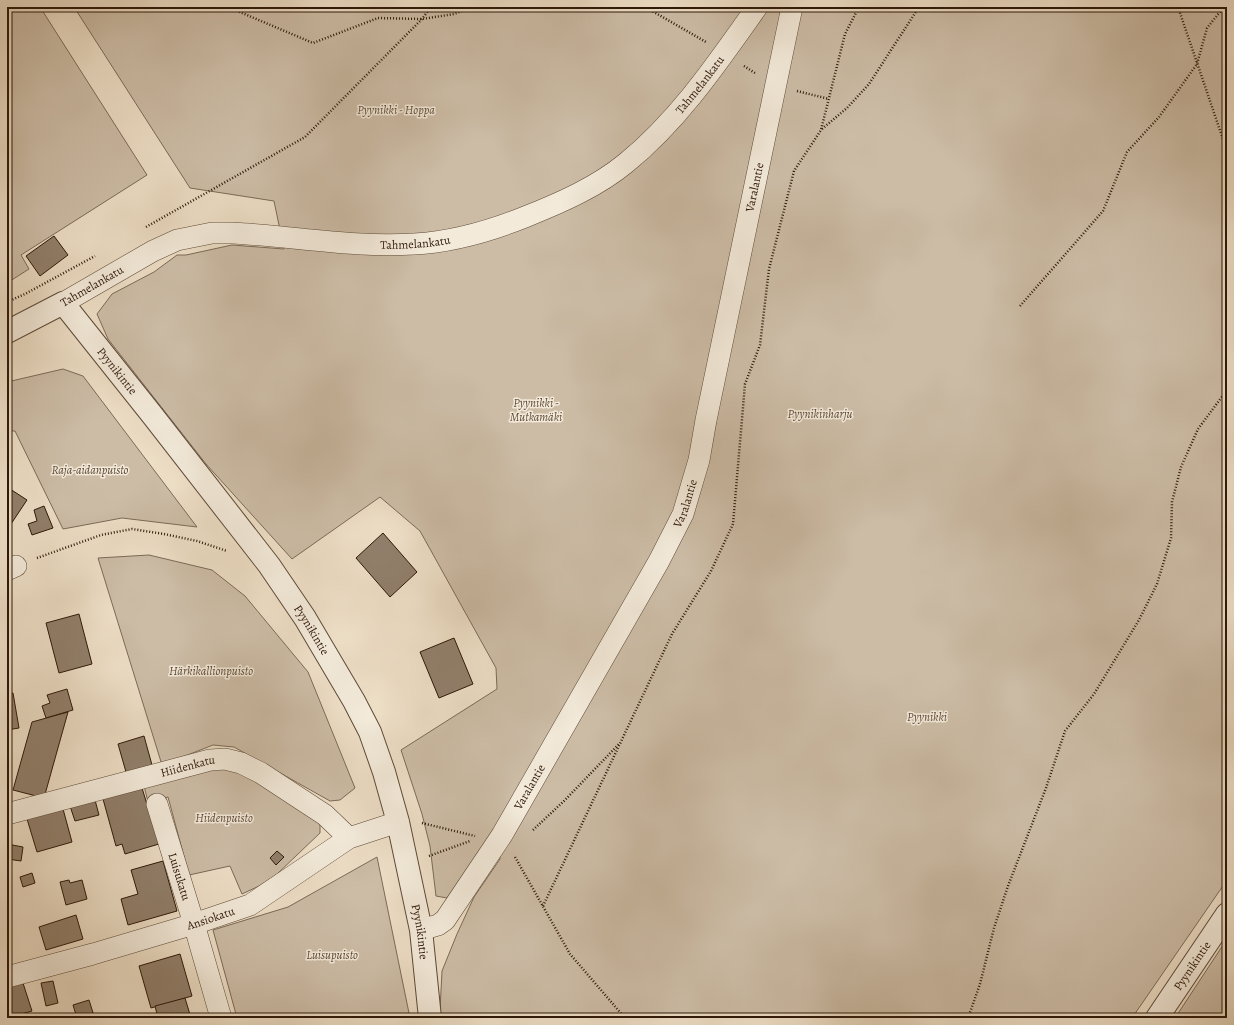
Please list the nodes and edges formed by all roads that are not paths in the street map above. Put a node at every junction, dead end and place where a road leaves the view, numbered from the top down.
1 (757, 7) edge
2 (792, 7) edge
3 (63, 303) junction
4 (7, 332) edge
5 (157, 804) dead end
6 (7, 814) edge
7 (398, 822) junction
8 (349, 838) junction
9 (1227, 914) edge
10 (194, 924) junction
11 (421, 930) junction
12 (7, 977) edge
13 (221, 1018) edge
14 (430, 1018) edge
15 (1157, 1018) edge

1 - 3 street, Tahmelankatu
2 - 11 street, Varalantie
3 - 4 street, Tahmelankatu
3 - 7 street, Pyynikintie
5 - 10 street, Luisukatu
6 - 8 street, Hiidenkatu
7 - 8 street, Ansiokatu
7 - 11 street, Pyynikintie
8 - 10 street, Ansiokatu
9 - 15 street, Pyynikintie
10 - 12 street, Ansiokatu
10 - 13 street, Luisukatu
11 - 14 street, Pyynikintie

